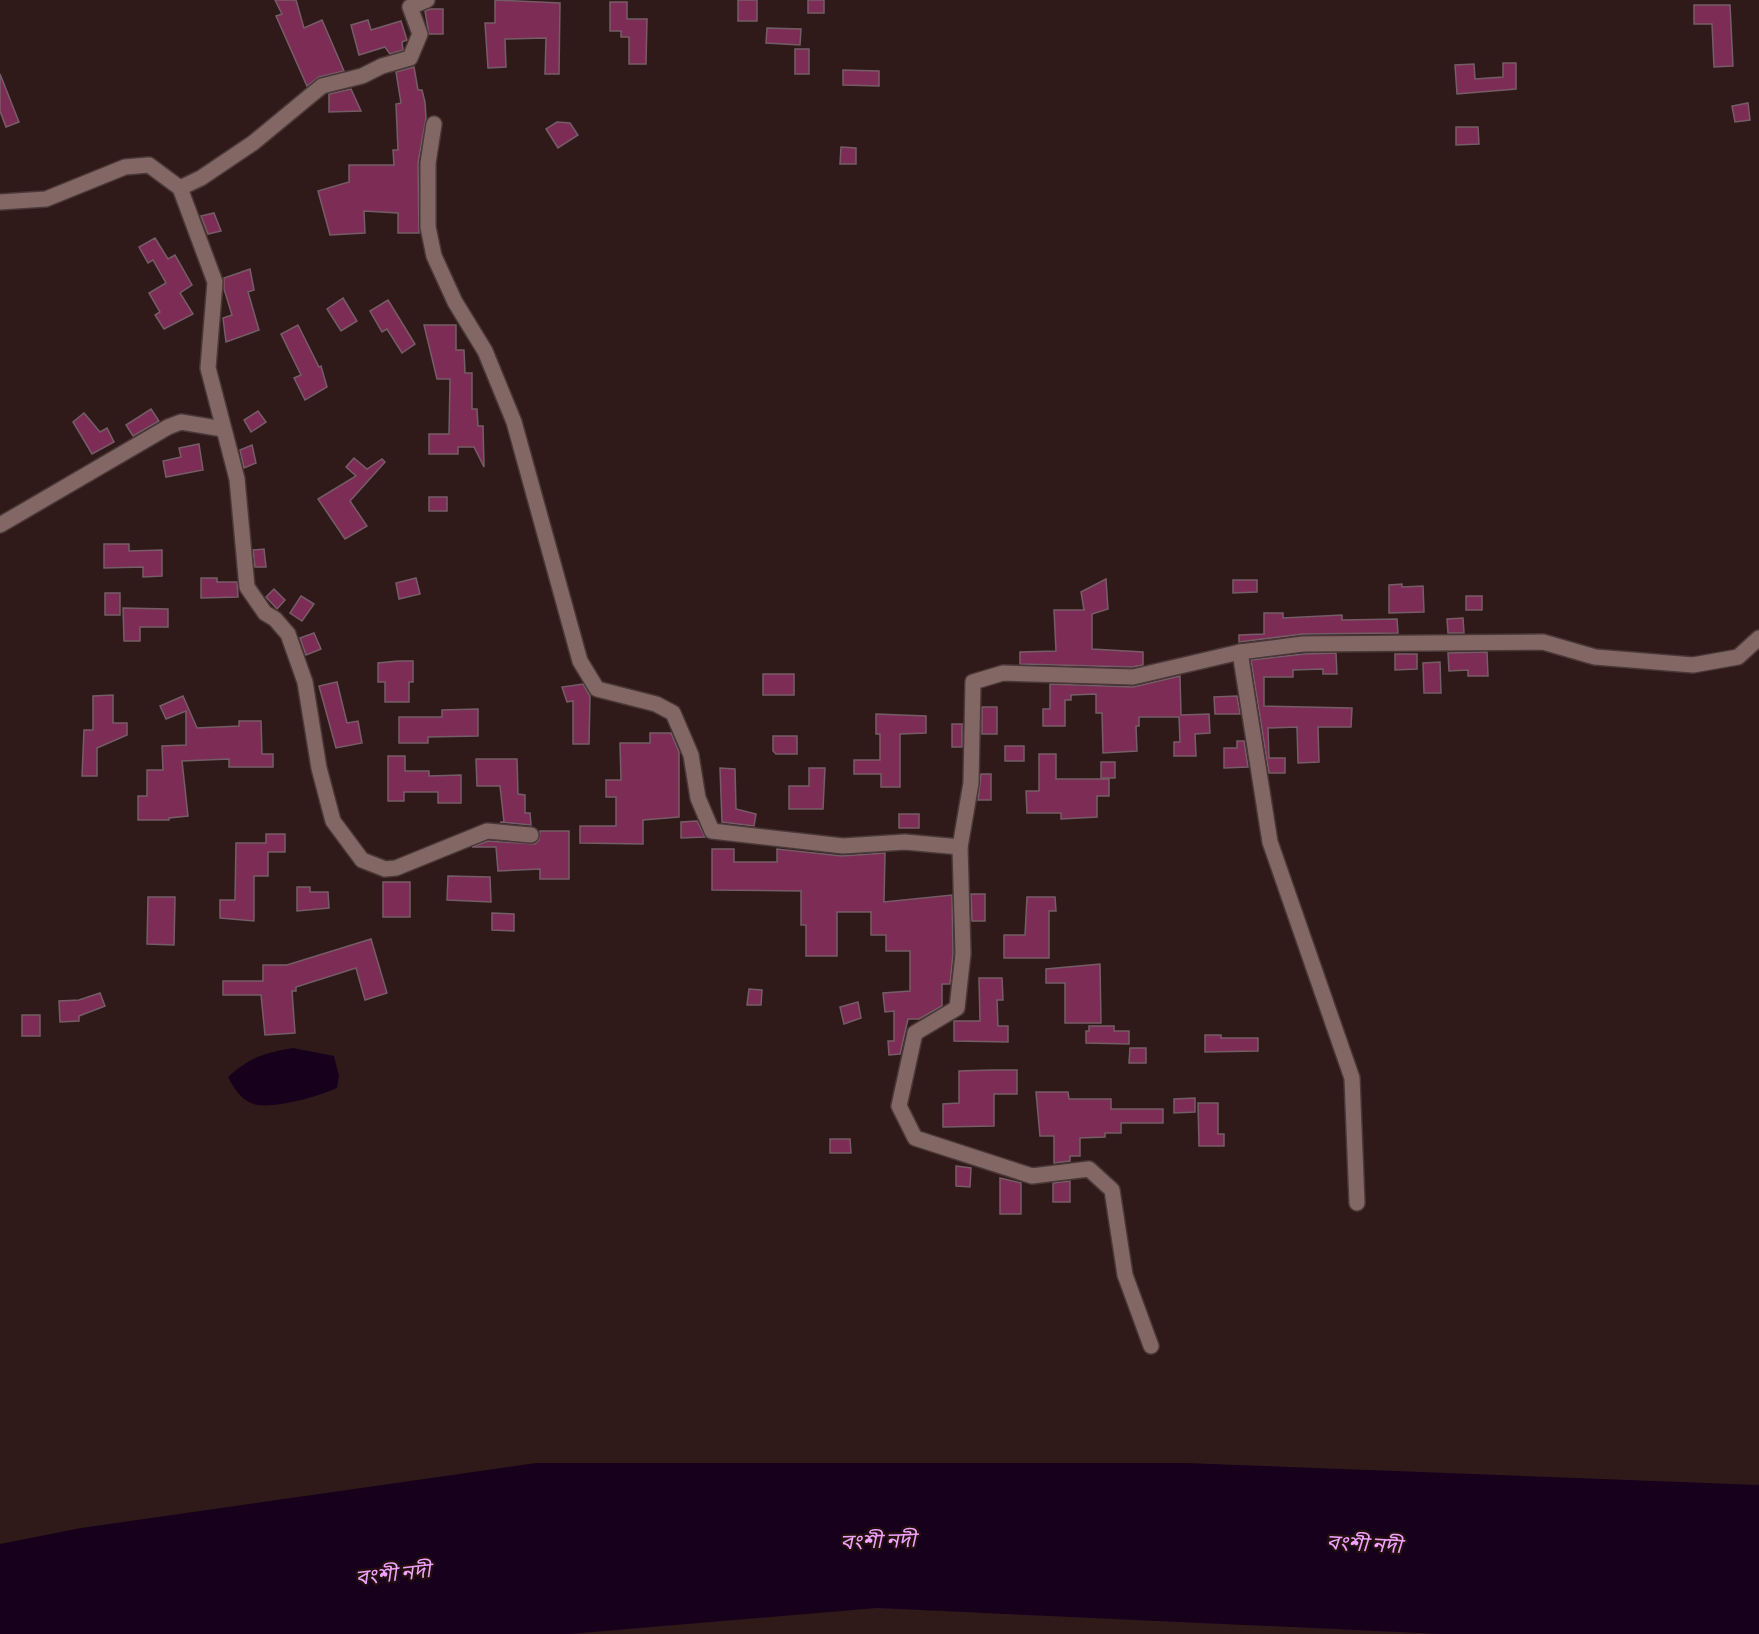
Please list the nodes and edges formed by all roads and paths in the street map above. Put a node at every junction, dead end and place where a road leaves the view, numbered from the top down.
1 (427, 0) edge
2 (408, 4) edge
3 (434, 124) dead end
4 (180, 188) junction
5 (0, 202) edge
6 (224, 429) junction
7 (0, 525) edge
8 (1759, 638) edge
9 (1240, 652) junction
10 (531, 835) dead end
11 (960, 847) junction
12 (1357, 1203) dead end
13 (1151, 1346) dead end

1 - 2 street
2 - 4 street
3 - 11 street
4 - 5 street
4 - 6 street
6 - 7 street
6 - 10 street
8 - 9 street
9 - 11 street
9 - 12 street
11 - 13 street

